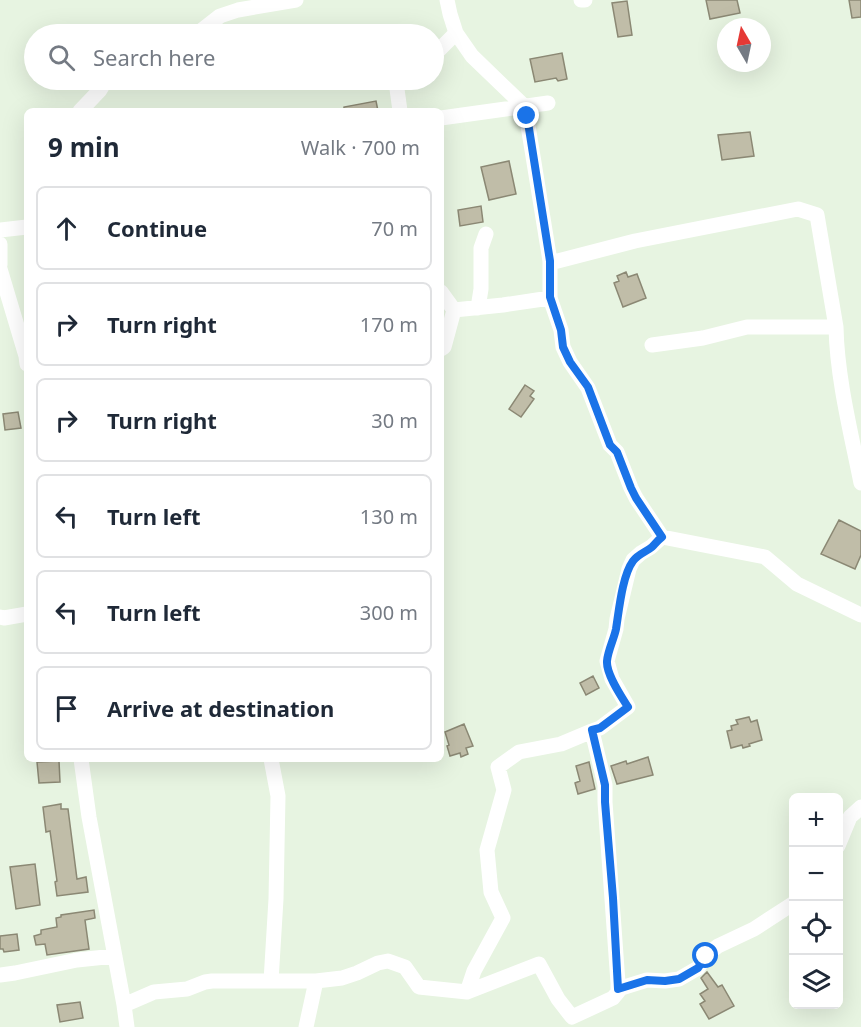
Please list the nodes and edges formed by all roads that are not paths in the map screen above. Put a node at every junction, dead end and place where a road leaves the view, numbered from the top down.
1 (296, 0) edge
2 (447, 0) edge
3 (209, 24) edge
4 (456, 33) junction
5 (444, 45) edge
6 (100, 90) edge
7 (396, 90) edge
8 (548, 103) dead end
9 (525, 106) junction
10 (83, 108) edge
11 (399, 108) edge
12 (444, 118) edge
13 (24, 227) edge
14 (0, 230) edge
15 (486, 234) dead end
16 (0, 244) edge
17 (550, 263) junction
18 (0, 267) edge
19 (444, 296) edge
20 (550, 297) junction
21 (478, 308) junction
22 (454, 310) junction
23 (836, 327) junction
24 (652, 345) dead end
25 (444, 347) edge
26 (24, 349) edge
27 (861, 483) edge
28 (662, 537) junction
29 (24, 614) edge
30 (861, 615) edge
31 (0, 617) edge
32 (592, 730) junction
33 (81, 762) edge
34 (272, 762) edge
35 (861, 807) edge
36 (843, 834) edge
37 (789, 906) edge
38 (115, 956) junction
39 (0, 975) edge
40 (271, 981) junction
41 (316, 981) junction
42 (618, 989) junction
43 (467, 992) junction
44 (124, 1005) junction
45 (127, 1027) edge
46 (306, 1027) edge

1 - 3 street
2 - 4 street
4 - 5 street
4 - 9 street
6 - 10 street
7 - 11 street
8 - 9 street
9 - 12 street
9 - 17 street
13 - 14 street
15 - 21 street
16 - 18 street
17 - 20 street
17 - 23 street
18 - 26 street
19 - 22 street
20 - 21 street
20 - 28 street
21 - 22 street
22 - 25 street
23 - 24 street
23 - 27 street
28 - 30 street
28 - 32 street
29 - 31 street
32 - 42 street
32 - 43 street
33 - 38 street
34 - 40 street
35 - 36 street
37 - 42 street
38 - 39 street
38 - 44 street
40 - 41 street
40 - 44 street
41 - 43 street
41 - 46 street
42 - 43 street
44 - 45 street

